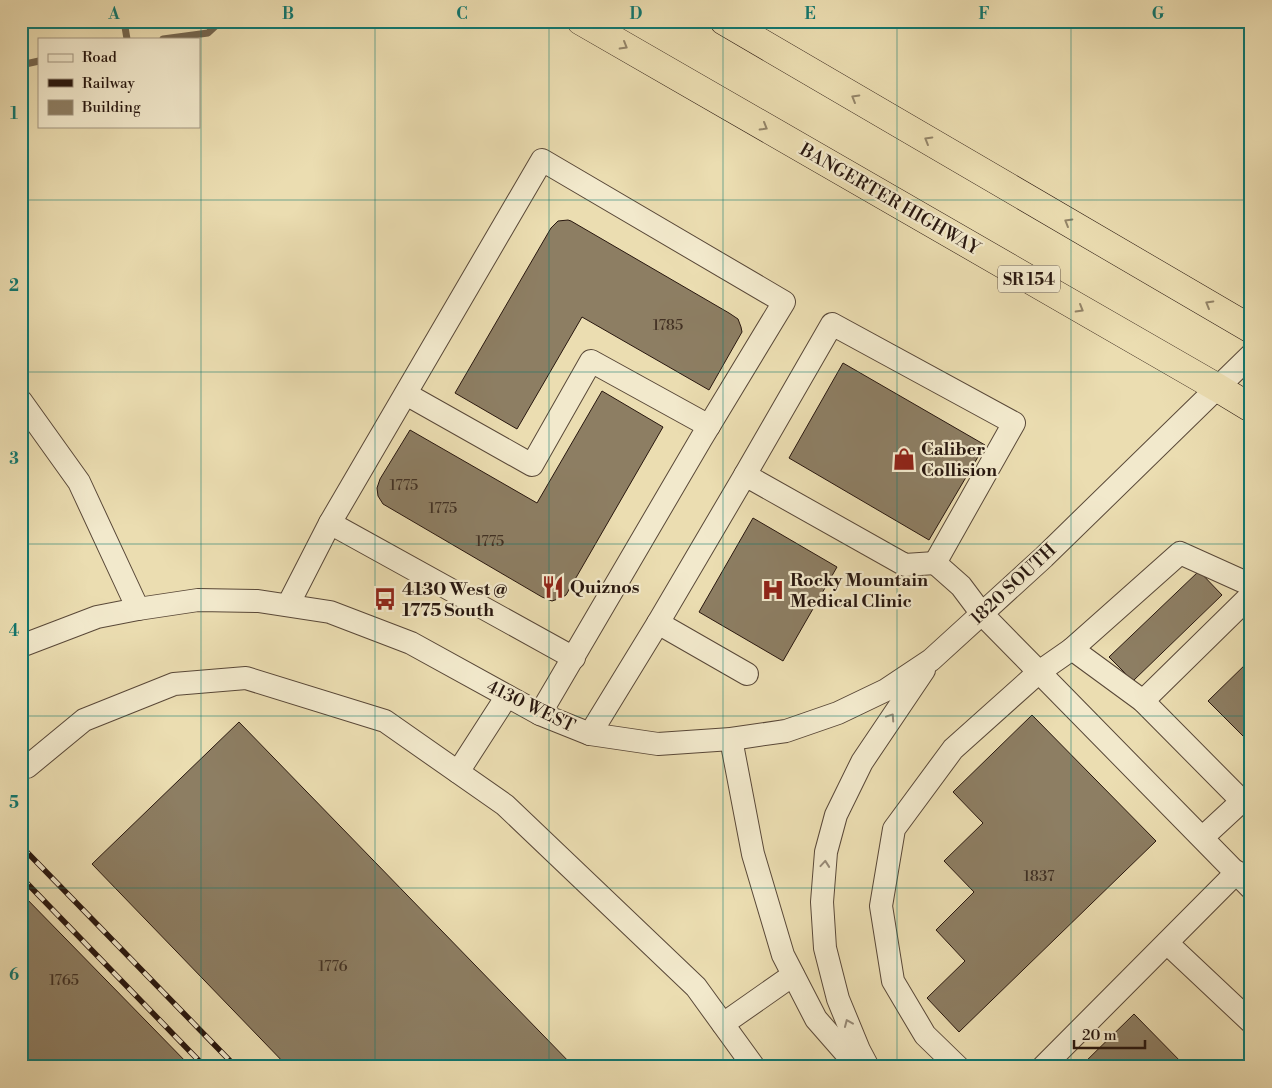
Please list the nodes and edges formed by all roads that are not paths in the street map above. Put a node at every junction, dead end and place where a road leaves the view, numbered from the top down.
1 (581, 21) edge
2 (724, 21) edge
3 (1251, 329) edge
4 (1251, 355) edge
5 (1218, 388) junction
6 (406, 394) junction
7 (22, 405) edge
8 (1251, 408) edge
9 (709, 426) junction
10 (745, 475) junction
11 (330, 523) junction
12 (935, 563) junction
13 (1251, 585) edge
14 (1251, 596) edge
15 (288, 606) junction
16 (138, 609) junction
17 (982, 614) junction
18 (658, 623) junction
19 (21, 646) edge
20 (1072, 649) junction
21 (574, 658) junction
22 (931, 660) junction
23 (1039, 672) junction
24 (747, 674) dead end
25 (507, 696) junction
26 (1143, 701) junction
27 (540, 714) junction
28 (590, 734) junction
29 (730, 739) junction
30 (21, 761) edge
31 (458, 772) junction
32 (1246, 797) edge
33 (1202, 838) junction
34 (1244, 880) edge
35 (1167, 943) junction
36 (793, 975) junction
37 (1251, 1022) edge
38 (723, 1024) junction
39 (754, 1067) edge
40 (858, 1067) edge
41 (868, 1067) edge
42 (958, 1067) edge
43 (1043, 1067) edge

1 -> 5 highway, BANGERTER HIGHWAY / SR 154
3 -> 2 highway
4 - 5 street, 1820 SOUTH
5 - 8 highway, BANGERTER HIGHWAY / SR 154
5 - 17 street, 1820 SOUTH
6 - 9 street
6 - 9 street
6 - 11 street
7 - 16 street
9 - 21 street
10 - 12 street
10 - 12 street
10 - 18 street
11 - 15 street
11 - 21 street
12 - 17 street
13 - 20 street
14 - 26 street
15 - 16 street, 4130 WEST
15 - 25 street, 4130 WEST
16 - 19 street, 4130 WEST
17 - 22 street, 1820 SOUTH
17 - 23 street
18 - 24 street
18 - 28 street
20 - 23 street
20 - 26 street
21 - 27 street
22 - 29 street, 1820 SOUTH
41 -> 22 street
23 - 33 street
23 - 42 street
25 - 27 street, 4130 WEST
25 - 31 street
26 - 32 street
27 - 28 street, 4130 WEST
28 - 29 street, 4130 WEST
29 - 36 street
30 - 31 street
31 - 38 street
32 - 33 street
33 - 34 street
34 - 35 street
35 - 37 street
35 - 43 street
36 - 38 street
36 - 40 street
38 - 39 street

